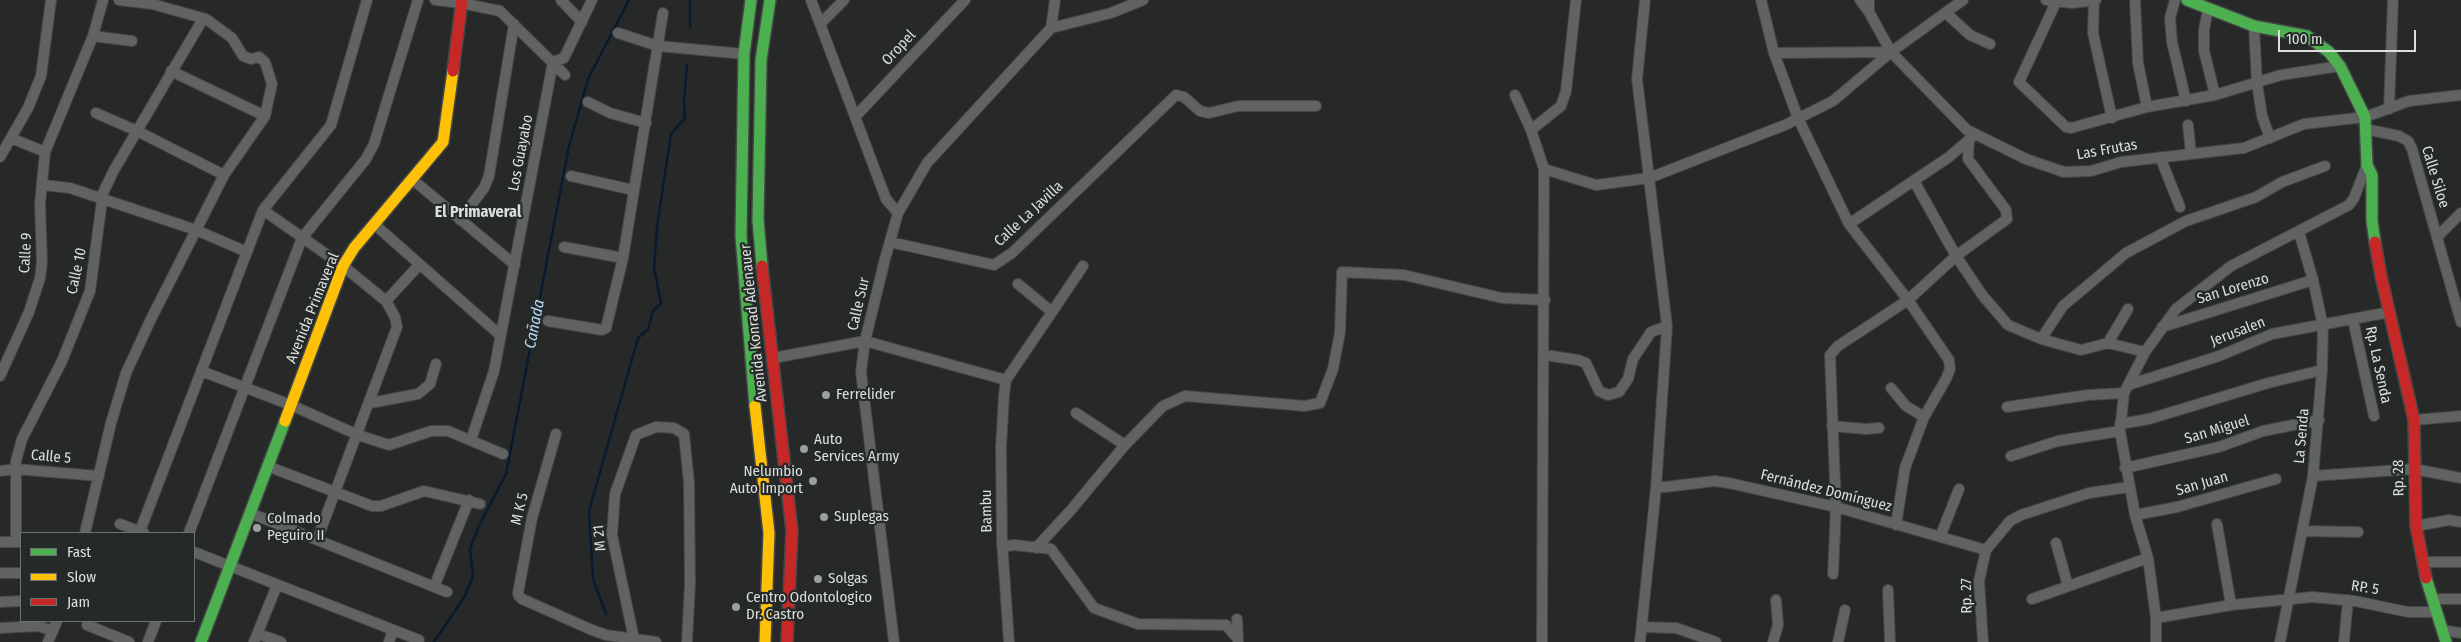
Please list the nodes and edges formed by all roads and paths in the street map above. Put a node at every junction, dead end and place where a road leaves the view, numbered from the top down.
1 (51, 0) edge
2 (103, 0) edge
3 (119, 0) edge
4 (367, 0) edge
5 (418, 0) edge
6 (436, 0) edge
7 (561, 0) edge
8 (592, 0) edge
9 (751, 0) edge
10 (770, 0) edge
11 (811, 0) edge
12 (844, 0) edge
13 (965, 0) edge
14 (1054, 0) edge
15 (1143, 0) edge
16 (1576, 0) edge
17 (1645, 0) edge
18 (1760, 0) edge
19 (1860, 0) edge
20 (1869, 0) edge
21 (1963, 0) edge
22 (2095, 0) edge
23 (2135, 0) edge
24 (2175, 0) edge
25 (2187, 0) edge
26 (2393, 0) edge
27 (462, 1) edge
28 (2051, 1) edge
29 (2208, 9) junction
30 (1869, 12) junction
31 (664, 13) dead end
32 (1946, 13) junction
33 (203, 19) junction
34 (582, 22) junction
35 (514, 24) junction
36 (820, 24) junction
37 (2254, 26) junction
38 (1051, 28) junction
39 (618, 33) dead end
40 (93, 36) junction
41 (132, 41) dead end
42 (1990, 44) dead end
43 (658, 46) junction
44 (1891, 52) junction
45 (1774, 53) junction
46 (744, 54) junction
47 (553, 62) junction
48 (2340, 66) junction
49 (171, 71) junction
50 (566, 75) dead end
51 (2257, 83) junction
52 (1516, 95) dead end
53 (2215, 95) junction
54 (2461, 95) edge
55 (2186, 101) junction
56 (588, 102) dead end
57 (1316, 106) dead end
58 (2147, 107) junction
59 (2389, 109) junction
60 (96, 113) dead end
61 (265, 116) junction
62 (855, 117) junction
63 (1798, 118) junction
64 (2112, 118) junction
65 (646, 123) junction
66 (2365, 123) junction
67 (2188, 125) dead end
68 (1531, 130) junction
69 (137, 131) junction
70 (11, 138) junction
71 (1972, 138) junction
72 (2270, 138) junction
73 (45, 152) junction
74 (2191, 154) junction
75 (0, 157) edge
76 (2160, 157) junction
77 (2367, 165) junction
78 (2325, 166) dead end
79 (1544, 170) junction
80 (224, 175) junction
81 (571, 176) dead end
82 (1650, 178) junction
83 (412, 179) junction
84 (1914, 181) junction
85 (43, 185) junction
86 (633, 190) junction
87 (102, 200) junction
88 (2180, 207) dead end
89 (263, 210) junction
90 (898, 213) junction
91 (2461, 213) edge
92 (460, 220) junction
93 (374, 224) junction
94 (1850, 224) junction
95 (196, 230) junction
96 (2299, 232) junction
97 (2437, 236) junction
98 (302, 238) junction
99 (890, 242) junction
100 (564, 247) dead end
101 (247, 252) junction
102 (1956, 256) junction
103 (623, 258) junction
104 (419, 265) junction
105 (514, 265) junction
106 (343, 266) junction
107 (1083, 266) dead end
108 (2313, 280) junction
109 (1018, 284) dead end
110 (1545, 300) junction
111 (1908, 300) junction
112 (386, 301) junction
113 (2128, 309) dead end
114 (1052, 312) junction
115 (2390, 312) junction
116 (2353, 320) junction
117 (548, 321) dead end
118 (2461, 322) edge
119 (1667, 326) junction
120 (2323, 326) junction
121 (2162, 327) junction
122 (500, 336) junction
123 (2041, 339) junction
124 (865, 341) junction
125 (2108, 343) junction
126 (2145, 352) junction
127 (1544, 355) junction
128 (773, 358) junction
129 (436, 364) dead end
130 (2322, 370) junction
131 (201, 371) junction
132 (0, 376) edge
133 (1006, 380) junction
134 (244, 387) junction
135 (1891, 388) dead end
136 (2126, 389) junction
137 (370, 403) junction
138 (291, 405) junction
139 (2007, 407) dead end
140 (1076, 413) dead end
141 (2374, 416) dead end
142 (2461, 416) edge
143 (1924, 417) junction
144 (2318, 420) junction
145 (2414, 420) junction
146 (1832, 426) junction
147 (1879, 428) dead end
148 (2120, 428) junction
149 (556, 434) dead end
150 (358, 435) junction
151 (471, 440) junction
152 (1125, 445) junction
153 (504, 454) dead end
154 (2011, 456) dead end
155 (267, 466) junction
156 (2125, 468) junction
157 (15, 469) junction
158 (2414, 469) junction
159 (0, 472) edge
160 (99, 476) junction
161 (2313, 476) junction
162 (2276, 478) dead end
163 (2461, 478) edge
164 (1656, 488) junction
165 (2129, 488) junction
166 (1959, 489) dead end
167 (335, 491) junction
168 (469, 500) junction
169 (480, 504) dead end
170 (1836, 507) junction
171 (250, 512) junction
172 (2135, 516) junction
173 (2461, 522) edge
174 (120, 524) dead end
175 (1896, 524) junction
176 (2216, 524) dead end
177 (2416, 526) junction
178 (792, 530) junction
179 (2302, 531) junction
180 (85, 532) edge
181 (142, 532) edge
182 (189, 532) edge
183 (2358, 532) dead end
184 (769, 533) junction
185 (1940, 538) junction
186 (317, 540) junction
187 (0, 542) edge
188 (19, 542) edge
189 (2056, 544) dead end
190 (1002, 547) junction
191 (1036, 548) junction
192 (1986, 550) junction
193 (195, 552) edge
194 (2148, 558) junction
195 (2424, 562) junction
196 (2461, 562) edge
197 (230, 566) junction
198 (0, 573) edge
199 (20, 573) edge
200 (1833, 574) dead end
201 (277, 585) junction
202 (2068, 586) junction
203 (434, 587) junction
204 (1888, 590) dead end
205 (447, 592) dead end
206 (2288, 598) junction
207 (2032, 599) dead end
208 (2433, 599) junction
209 (1776, 600) dead end
210 (2348, 600) junction
211 (2461, 600) edge
212 (20, 601) edge
213 (0, 602) edge
214 (2231, 605) junction
215 (1845, 610) dead end
216 (2436, 612) junction
217 (1237, 618) dead end
218 (2156, 618) junction
219 (156, 622) edge
220 (87, 625) dead end
221 (55, 626) edge
222 (1642, 627) junction
223 (0, 628) edge
224 (393, 630) junction
225 (2442, 630) junction
226 (2461, 633) edge
227 (256, 638) edge
228 (634, 639) junction
229 (419, 640) dead end
230 (1238, 641) edge
231 (48, 642) edge
232 (129, 642) edge
233 (148, 642) edge
234 (201, 642) edge
235 (281, 642) edge
236 (389, 642) edge
237 (656, 642) edge
238 (687, 642) edge
239 (765, 642) edge
240 (787, 642) edge
241 (894, 642) edge
242 (1009, 642) edge
243 (1542, 642) edge
244 (1635, 642) edge
245 (1640, 642) edge
246 (1716, 642) edge
247 (1773, 642) edge
248 (1838, 642) edge
249 (1890, 642) edge
250 (1983, 642) edge
251 (2156, 642) edge
252 (2280, 642) edge
253 (2344, 642) edge
254 (2446, 642) edge

1 - 70 street
2 - 40 street, Calle 9
3 - 33 street
4 - 89 street
5 - 98 street
6 - 27 street
7 - 34 street
8 - 34 street
9 - 46 street, Avenida Konrad Adenauer
10 - 128 street, Avenida Konrad Adenauer
11 - 36 street
12 - 36 street
13 - 62 street, Oropel
14 - 38 street
15 - 38 street
16 - 68 street
17 - 82 street
18 - 45 street
19 - 30 street, Las Frutas
20 - 30 street
21 - 32 street
22 - 28 street
22 - 64 street
23 - 58 street
24 - 55 street
25 - 29 street
26 - 59 street
27 - 35 street
27 - 83 street, Avenida Primaveral
28 - 64 street
29 - 37 street
29 - 53 street
30 - 44 street, Las Frutas
31 - 43 street
32 - 42 street
32 - 44 street
33 - 49 street, Calle 10
33 - 61 street
34 - 47 street
35 - 47 street
35 - 92 street
36 - 62 street
37 - 48 street
37 - 51 street
38 - 90 street, Calle Sur
39 - 43 street
40 - 41 street
40 - 73 street, Calle 9
43 - 46 street
43 - 65 street
44 - 45 street
44 - 63 street
44 - 71 street, Las Frutas
45 - 63 street
46 - 184 street, Avenida Konrad Adenauer
47 - 50 street
47 - 105 street, Los Guayabo
48 - 51 street
48 - 66 street
49 - 61 street
49 - 69 street, Calle 10
51 - 53 street
51 - 72 street
52 - 68 street
53 - 55 street
54 - 59 street
55 - 58 street
56 - 65 street
57 - 99 street, Calle La Javilla
58 - 64 street
59 - 66 street
60 - 69 street
61 - 80 street
62 - 90 street
63 - 82 street
63 - 94 street
65 - 86 street
66 - 72 street, Las Frutas
66 - 77 street, Rp. 28
66 - 97 street, Calle Siloe
67 - 74 street
68 - 79 street
69 - 80 street
69 - 87 street, Calle 10
70 - 73 street
70 - 75 street
71 - 76 street, Las Frutas
71 - 84 street
71 - 102 street
72 - 74 street, Las Frutas
73 - 85 street, Calle 9
74 - 76 street, Las Frutas
76 - 88 street
77 - 96 street
77 - 115 street, Rp. 28
78 - 123 street
79 - 82 street
79 - 110 street
80 - 95 street
81 - 86 street
82 - 119 street
83 - 92 street
83 - 93 street, Avenida Primaveral
84 - 94 street
84 - 102 street
85 - 87 street
85 - 132 street, Calle 9
86 - 103 street
87 - 95 street
87 - 157 street, Calle 10
89 - 98 street
89 - 101 street
90 - 99 street, Calle Sur
91 - 97 street
92 - 105 street
93 - 104 street
93 - 106 street, Avenida Primaveral
94 - 111 street
95 - 101 street
95 - 160 street
96 - 108 street, La Senda
96 - 121 street
97 - 118 street, Calle Siloe
98 - 106 street
98 - 134 street
99 - 124 street, Calle Sur
100 - 103 street
101 - 131 street
102 - 111 street
102 - 123 street
103 - 117 street
104 - 112 street
104 - 122 street
105 - 122 street, Los Guayabo
106 - 112 street
106 - 138 street, Avenida Primaveral
107 - 114 street
108 - 120 street, La Senda
108 - 121 street, San Lorenzo
109 - 114 street
110 - 127 street
110 - 152 street
111 - 143 street
111 - 146 street
112 - 137 street
113 - 125 street
114 - 133 street
115 - 116 street, Jerusalen
115 - 145 street, Rp. 28
116 - 120 street, Jerusalen
116 - 141 street, Rp. La Senda
119 - 127 street
119 - 164 street
120 - 130 street, La Senda
120 - 136 street, Jerusalen
121 - 126 street
122 - 151 street, Los Guayabo
123 - 125 street
124 - 128 street
124 - 133 street
124 - 241 street, Calle Sur
125 - 126 street
126 - 136 street
127 - 243 street
128 - 178 street, Avenida Konrad Adenauer
129 - 137 street
130 - 144 street, La Senda
130 - 148 street
131 - 134 street
131 - 181 street
133 - 190 street, Bambu
134 - 138 street
134 - 182 street
135 - 143 street
136 - 139 street, Jerusalen
136 - 148 street
137 - 150 street
138 - 150 street
138 - 155 street, Avenida Primaveral
140 - 152 street
142 - 145 street
143 - 175 street
144 - 156 street, San Miguel
144 - 161 street, La Senda
145 - 158 street, Rp. 28
146 - 147 street
146 - 170 street
148 - 154 street
148 - 156 street
149 - 228 street, M K 5
150 - 151 street
150 - 167 street
151 - 153 street
152 - 191 street
155 - 167 street
155 - 171 street, Avenida Primaveral
156 - 165 street
157 - 159 street, Calle 5
157 - 160 street, Calle 5
157 - 188 street, Calle 10
158 - 161 street
158 - 163 street
158 - 177 street, Rp. 28
160 - 180 street
161 - 179 street, La Senda
162 - 172 street, San Juan
164 - 170 street, Fernández Domínguez
164 - 222 street
165 - 172 street
165 - 192 street
166 - 185 street
167 - 168 street
167 - 186 street
168 - 169 street
168 - 203 street
170 - 175 street, Fernández Domínguez
170 - 200 street
171 - 186 street
171 - 197 street, Avenida Primaveral
172 - 194 street
173 - 177 street
174 - 181 street
175 - 185 street, Fernández Domínguez
176 - 214 street
177 - 195 street, Rp. 28
178 - 184 street
178 - 240 street, Avenida Konrad Adenauer
179 - 183 street
179 - 206 street, La Senda
184 - 239 street, Avenida Konrad Adenauer
185 - 192 street, Fernández Domínguez
186 - 203 street
187 - 188 street
189 - 202 street
190 - 191 street
190 - 242 street, Bambu
191 - 230 street
192 - 250 street, Rp. 27
193 - 197 street
194 - 202 street
194 - 218 street
195 - 196 street
195 - 208 street, Rp. 28
197 - 201 street
197 - 234 street, Avenida Primaveral
198 - 199 street
201 - 224 street
201 - 227 street
202 - 207 street
203 - 205 street
204 - 249 street
206 - 210 street, RP. 5
206 - 214 street, RP. 5
206 - 252 street, La Senda
208 - 211 street
208 - 216 street, Rp. 28
209 - 247 street
210 - 216 street, RP. 5
210 - 253 street
212 - 213 street
214 - 218 street, RP. 5
215 - 248 street
216 - 225 street, Rp. 28
217 - 230 street
218 - 251 street
219 - 233 street
220 - 232 street
221 - 223 street
221 - 231 street
222 - 244 street
222 - 245 street
222 - 246 street
224 - 229 street
224 - 236 street
225 - 226 street
225 - 254 street, Rp. 28
227 - 235 street
228 - 237 street
228 - 238 street, M 21

